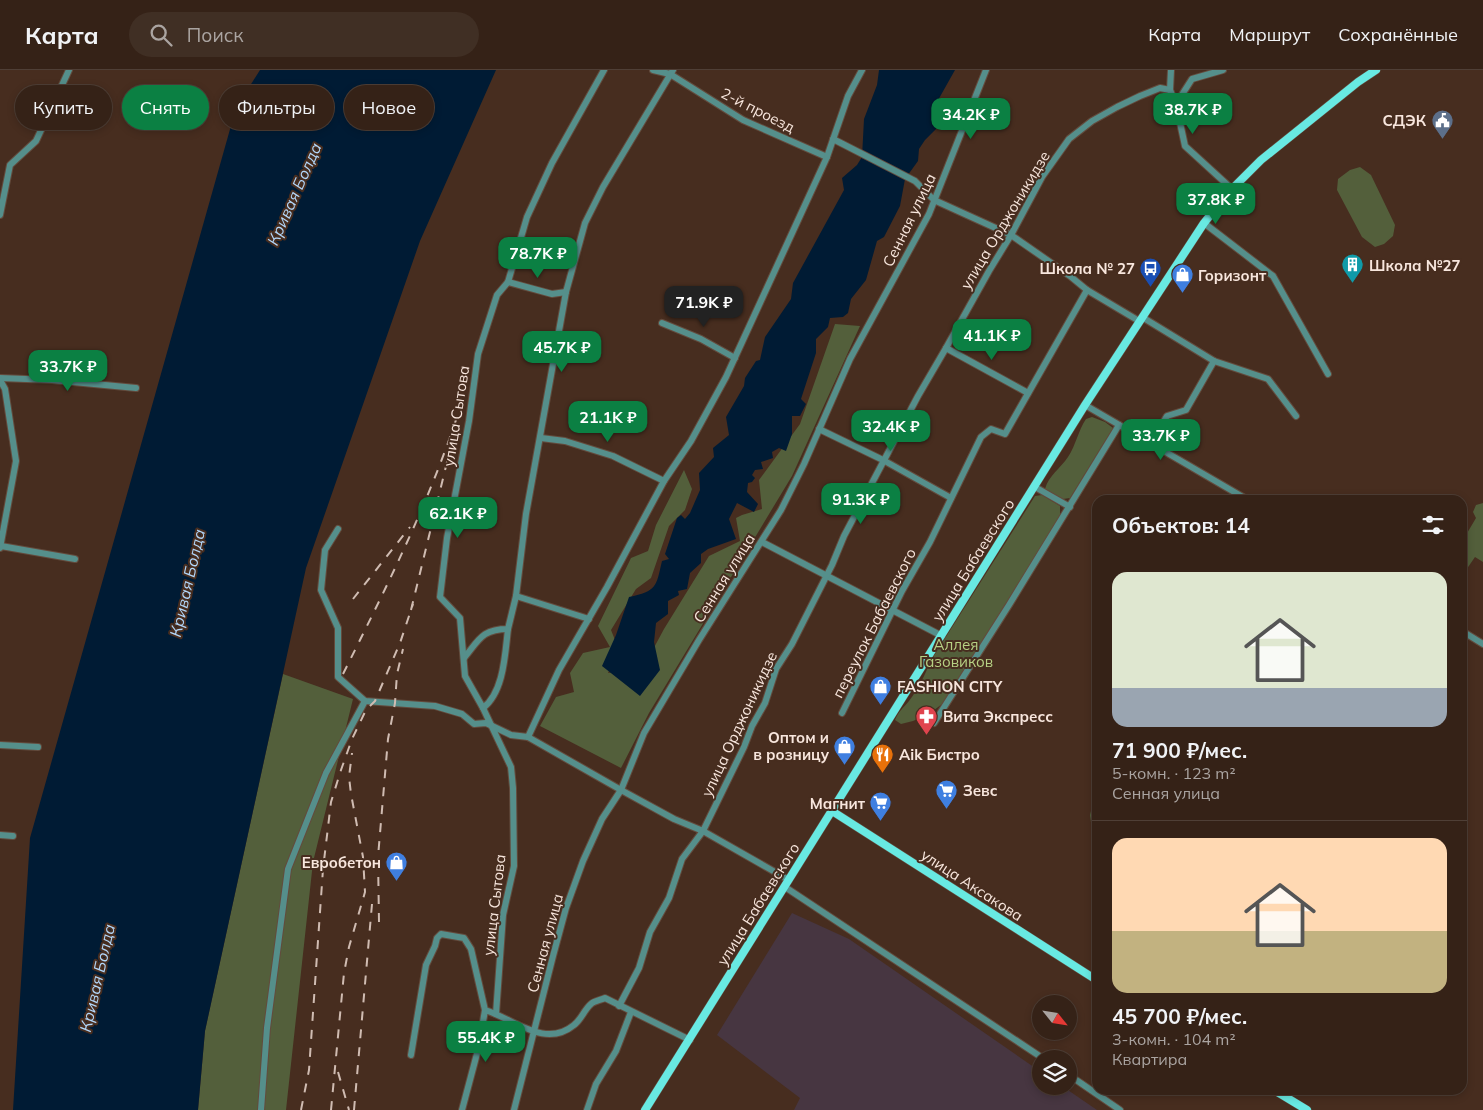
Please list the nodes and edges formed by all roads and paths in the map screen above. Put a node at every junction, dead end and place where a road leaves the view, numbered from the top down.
1 (69, 70) edge
2 (604, 70) edge
3 (654, 70) edge
4 (862, 70) edge
5 (986, 70) edge
6 (1171, 70) edge
7 (1223, 70) edge
8 (1376, 70) edge
9 (672, 72) edge
10 (1170, 90) junction
11 (1176, 104) junction
12 (833, 139) junction
13 (827, 157) junction
14 (1232, 189) junction
15 (934, 200) junction
16 (0, 215) edge
17 (1204, 223) junction
18 (1011, 235) junction
19 (508, 282) junction
20 (1087, 290) junction
21 (566, 292) junction
22 (1140, 319) junction
23 (662, 323) dead end
24 (946, 348) junction
25 (735, 358) junction
26 (1214, 362) junction
27 (1328, 374) dead end
28 (0, 379) edge
29 (136, 388) dead end
30 (3, 391) edge
31 (1028, 393) junction
32 (1085, 405) junction
33 (1296, 416) dead end
34 (1119, 425) junction
35 (819, 429) junction
36 (541, 438) junction
37 (1151, 442) junction
38 (883, 460) junction
39 (664, 481) junction
40 (1035, 487) junction
41 (1240, 495) edge
42 (951, 498) junction
43 (1070, 507) junction
44 (338, 530) dead end
45 (762, 542) junction
46 (1, 547) edge
47 (75, 559) dead end
48 (826, 577) junction
49 (516, 596) junction
50 (893, 610) junction
51 (589, 619) junction
52 (508, 629) junction
53 (1467, 634) edge
54 (942, 636) junction
55 (1483, 644) edge
56 (464, 658) junction
57 (365, 701) junction
58 (483, 708) junction
59 (842, 713) dead end
60 (934, 723) dead end
61 (490, 724) junction
62 (528, 738) junction
63 (0, 745) edge
64 (38, 747) dead end
65 (621, 790) junction
66 (832, 811) junction
67 (703, 831) junction
68 (0, 835) edge
69 (13, 836) dead end
70 (787, 884) junction
71 (1092, 978) edge
72 (620, 1006) junction
73 (485, 1010) junction
74 (631, 1012) junction
75 (496, 1014) junction
76 (535, 1033) junction
77 (690, 1040) junction
78 (1032, 1051) edge
79 (411, 1055) dead end
80 (1077, 1080) edge
81 (1092, 1091) edge
82 (1098, 1095) edge
83 (1282, 1095) edge
84 (261, 1110) edge
85 (462, 1110) edge
86 (514, 1110) edge
87 (587, 1110) edge
88 (645, 1110) edge
89 (1120, 1110) edge
90 (1307, 1110) edge

1 - 16 street
2 - 19 street, улица Сытова
3 - 9 street, 2-й проезд
4 - 12 street
5 - 15 street, Сенная улица
6 - 10 street
7 - 11 street
8 - 14 main road, улица Бабаевского
9 - 13 street, 2-й проезд
9 - 21 street
10 - 11 street
10 - 18 street, улица Орджоникидзе
11 - 14 street
12 - 13 street
12 - 15 street
13 - 25 street
14 - 17 main road, улица Бабаевского
15 - 18 street
15 - 35 street, Сенная улица
17 - 22 main road, улица Бабаевского
17 - 27 street
18 - 20 street
18 - 24 street, улица Орджоникидзе
19 - 21 street
19 - 56 street, улица Сытова
20 - 22 street
20 - 31 street
21 - 36 street
22 - 26 street
22 - 32 main road, улица Бабаевского
23 - 25 street
24 - 31 street
24 - 38 street, улица Орджоникидзе
25 - 39 street
26 - 33 street
26 - 37 street
28 - 29 street
28 - 30 street
30 - 46 street
31 - 42 street, переулок Бабаевского
32 - 34 street
32 - 40 main road, улица Бабаевского
34 - 37 street
34 - 43 street
35 - 38 street
35 - 45 street, Сенная улица
36 - 39 street
36 - 49 street
37 - 41 street
38 - 42 street
38 - 48 street, улица Орджоникидзе
39 - 51 street
40 - 43 street
40 - 54 main road, улица Бабаевского
42 - 50 street, переулок Бабаевского
43 - 60 street
44 - 57 street
45 - 48 street
45 - 65 street, Сенная улица
46 - 47 street
48 - 50 street
48 - 67 street, улица Орджоникидзе
49 - 51 street
49 - 52 street
50 - 54 street
50 - 59 street, переулок Бабаевского
51 - 62 street
52 - 56 street
52 - 58 street
53 - 55 street
54 - 66 main road, улица Бабаевского
56 - 58 street, улица Сытова
57 - 61 street
57 - 84 street
58 - 61 street, улица Сытова
61 - 62 street
61 - 75 street, улица Сытова
62 - 65 street
63 - 64 street
65 - 67 street
65 - 76 street, Сенная улица
66 - 70 main road, улица Бабаевского
66 - 71 main road, улица Аксакова
67 - 70 street
67 - 72 street, улица Орджоникидзе
68 - 69 street
70 - 77 main road, улица Бабаевского
70 - 78 street
72 - 74 street
72 - 76 street
73 - 75 street
73 - 79 street
73 - 85 street
74 - 77 street
74 - 87 street
75 - 76 street
76 - 86 street, Сенная улица
77 - 88 main road, улица Бабаевского
80 - 81 street
82 - 89 street
83 - 90 main road

